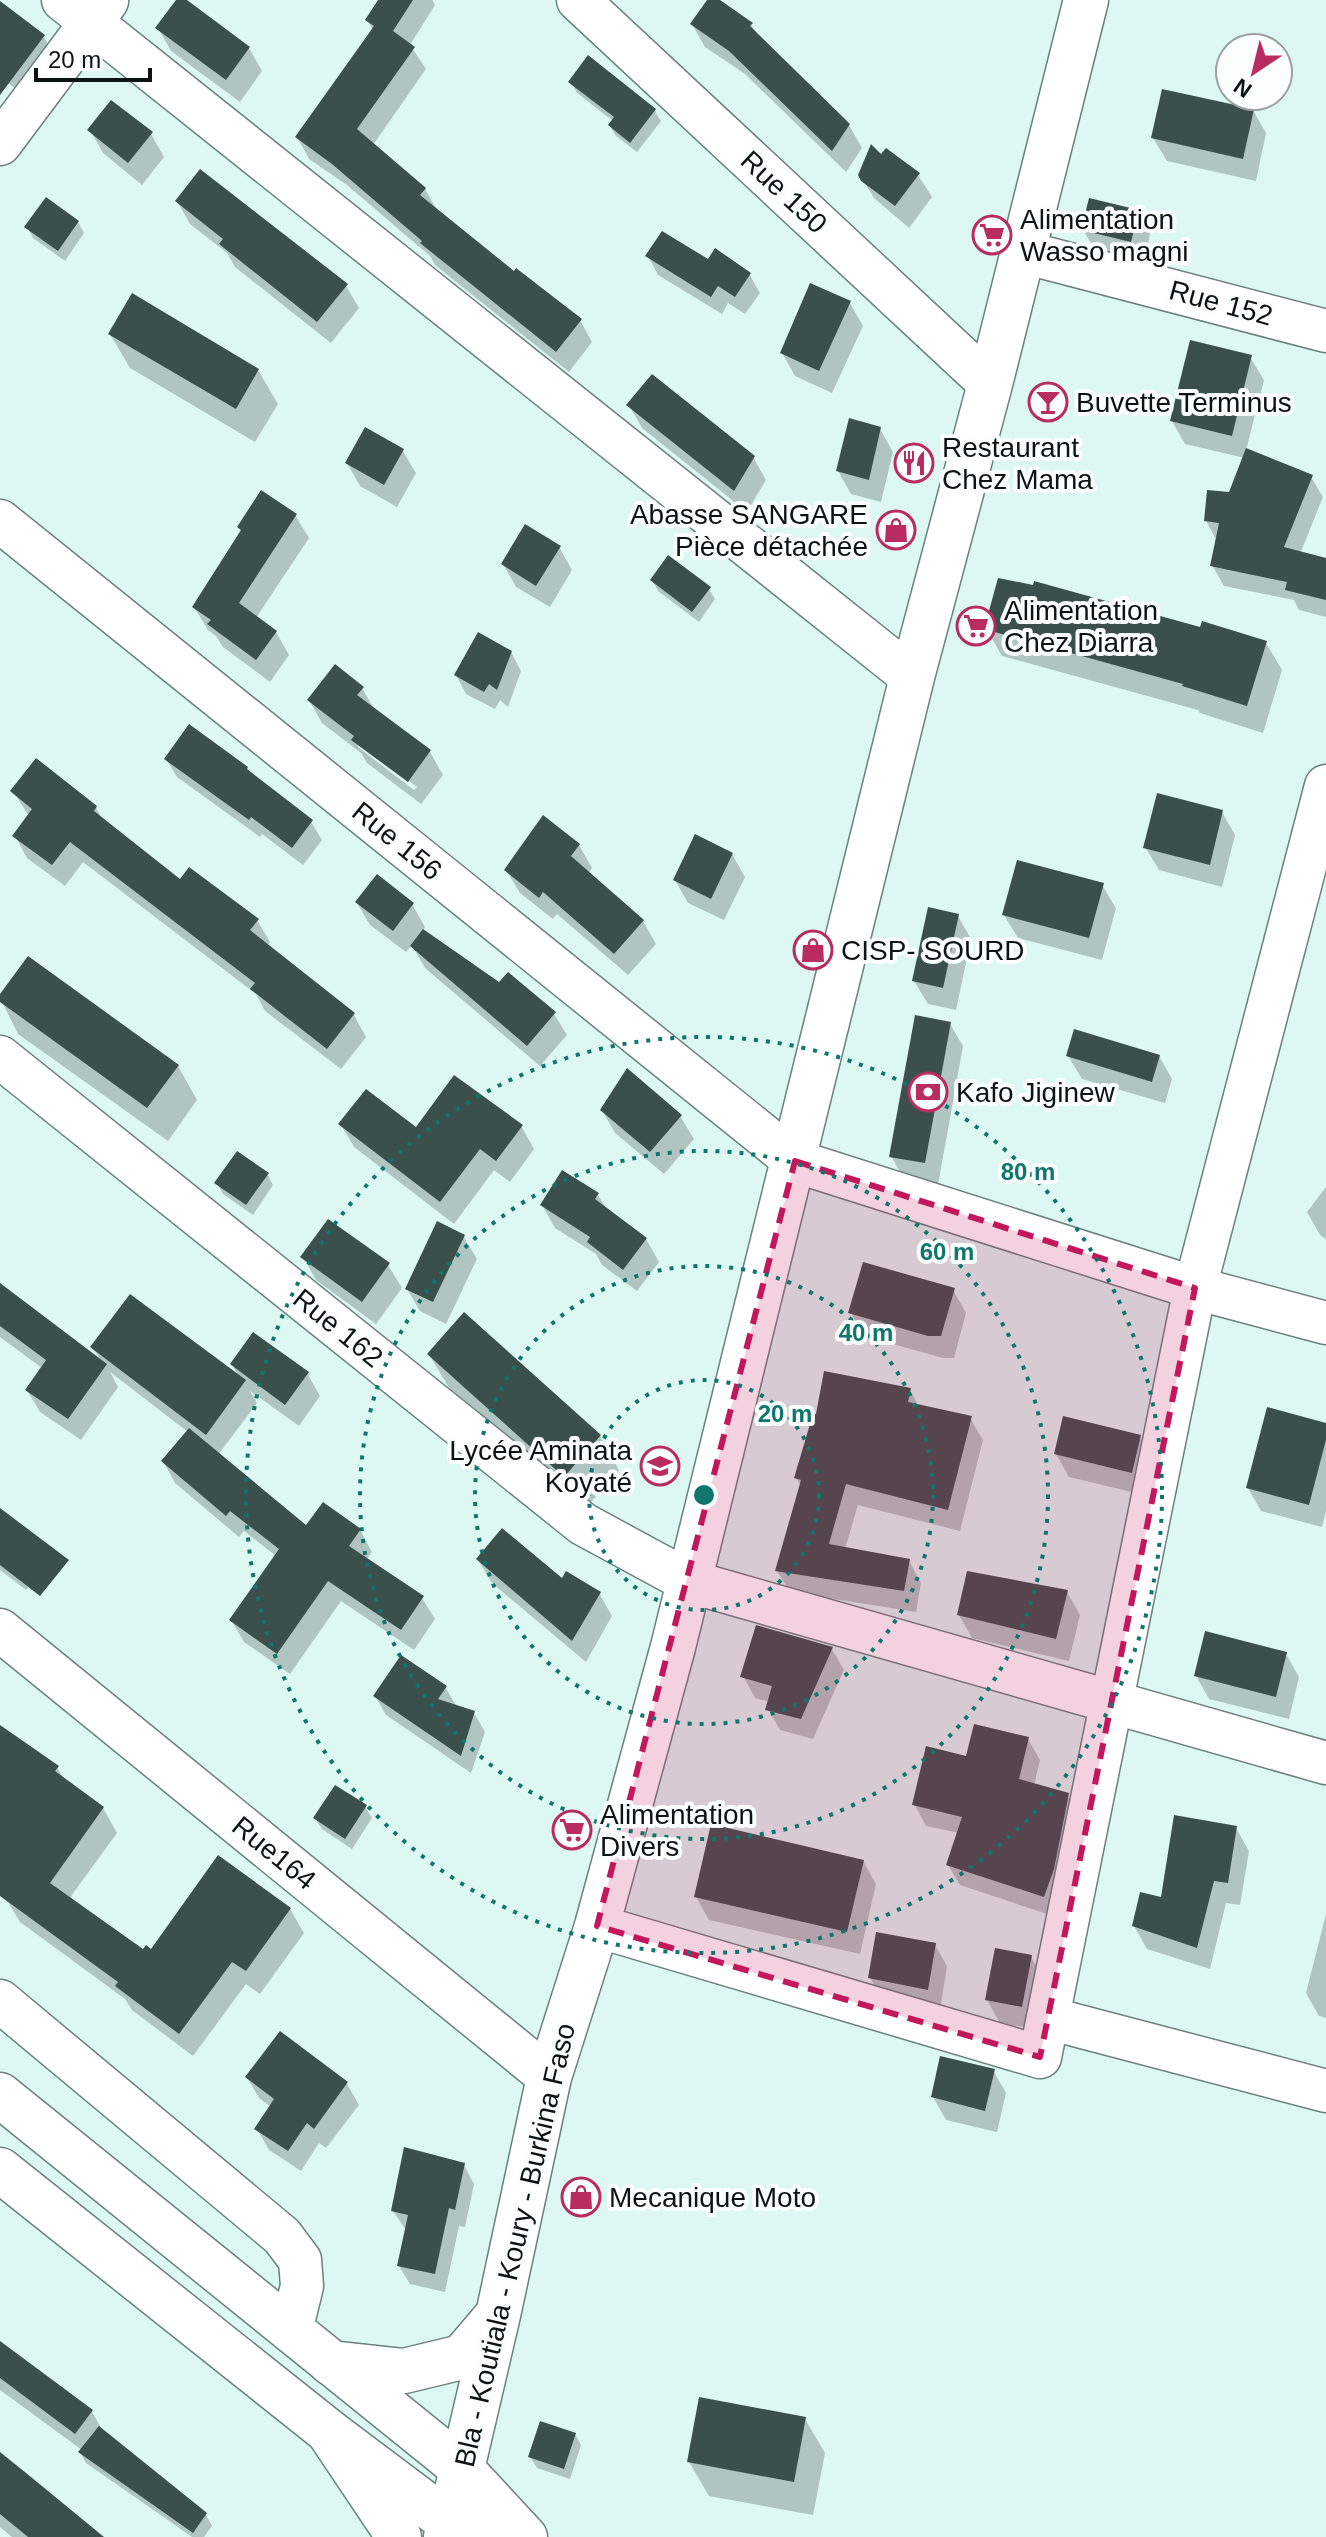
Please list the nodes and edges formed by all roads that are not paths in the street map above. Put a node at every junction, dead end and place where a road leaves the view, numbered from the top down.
1 (578, 0) edge
2 (1086, 0) edge
3 (87, 7) edge
4 (0, 144) edge
5 (1023, 252) junction
6 (1326, 331) edge
7 (990, 384) junction
8 (0, 521) edge
9 (912, 677) junction
10 (1326, 786) edge
11 (0, 1057) edge
12 (795, 1161) junction
13 (1195, 1288) junction
14 (1326, 1323) edge
15 (688, 1581) junction
16 (0, 1630) edge
17 (1112, 1702) junction
18 (1326, 1763) edge
19 (597, 1926) junction
20 (0, 2001) edge
21 (1048, 2018) junction
22 (549, 2077) junction
23 (1326, 2091) edge
24 (0, 2095) edge
25 (0, 2170) edge
26 (498, 2315) junction
27 (291, 2331) junction
28 (331, 2363) junction
29 (328, 2431) junction
30 (463, 2469) junction
31 (448, 2530) edge
32 (399, 2537) edge
33 (501, 2537) edge
34 (526, 2537) edge

1 - 7 street, Rue 150
2 - 5 main road, Bla - Koutiala - Koury - Burkina Faso
3 - 4 street
3 - 9 street
5 - 6 street, Rue 152
5 - 7 main road, Bla - Koutiala - Koury - Burkina Faso
7 - 9 main road, Bla - Koutiala - Koury - Burkina Faso
8 - 12 street, Rue 156
9 - 12 main road, Bla - Koutiala - Koury - Burkina Faso
10 - 13 street
11 - 15 street, Rue 162
12 - 13 street
12 - 15 main road, Bla - Koutiala - Koury - Burkina Faso
13 - 14 street
13 - 17 street
15 - 17 street, Rue 162
15 - 19 main road, Bla - Koutiala - Koury - Burkina Faso
16 - 22 street, Rue164
17 - 18 street, Rue 162
17 - 21 street
19 - 21 street
19 - 22 main road, Bla - Koutiala - Koury - Burkina Faso
20 - 27 street
21 - 23 street
22 - 26 main road, Bla - Koutiala - Koury - Burkina Faso
24 - 27 main road
25 - 29 main road
26 - 28 main road
26 - 30 main road, Bla - Koutiala - Koury - Burkina Faso
27 - 28 main road
28 - 30 main road
29 - 31 main road
29 - 32 main road
30 - 31 main road, Bla - Koutiala - Koury - Burkina Faso
30 - 34 street
31 - 33 street

